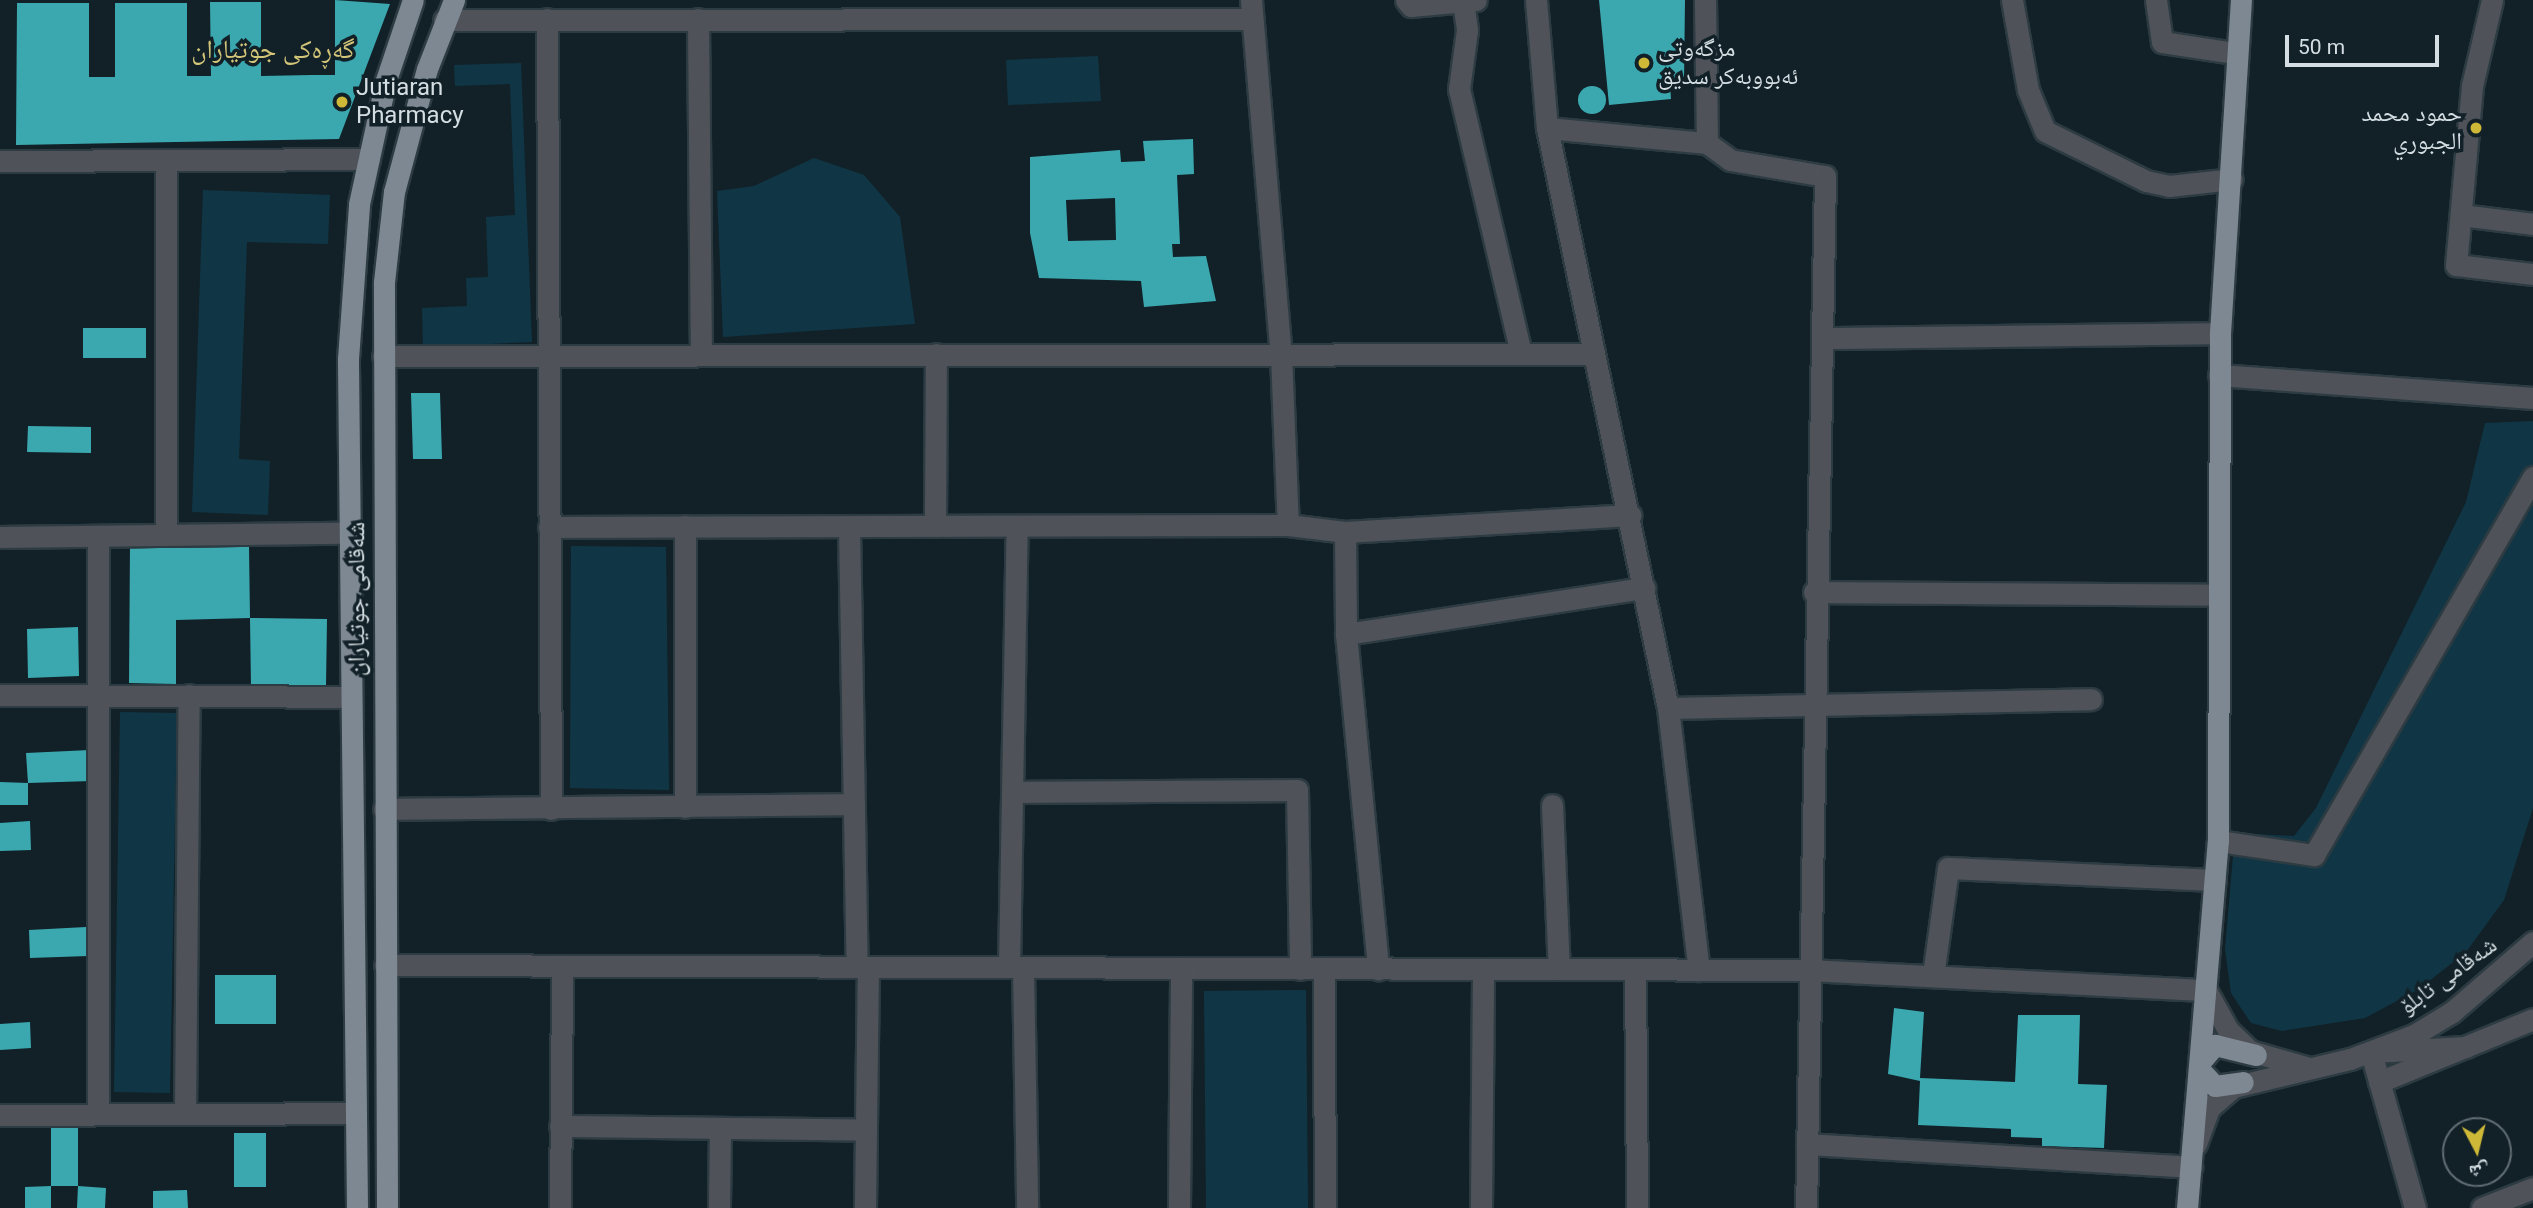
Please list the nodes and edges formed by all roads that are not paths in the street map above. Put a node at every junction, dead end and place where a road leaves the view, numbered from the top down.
1 (454, 0) edge
2 (1406, 0) edge
3 (1536, 0) edge
4 (1705, 0) edge
5 (2012, 0) edge
6 (2156, 0) edge
7 (2241, 0) edge
8 (2491, 0) edge
9 (1470, 1) edge
10 (410, 2) edge
11 (936, 10) edge
12 (1110, 10) edge
13 (1252, 10) edge
14 (547, 19) junction
15 (698, 19) junction
16 (444, 20) junction
17 (2235, 52) junction
18 (1547, 128) junction
19 (1707, 143) junction
20 (369, 159) junction
21 (166, 160) junction
22 (0, 161) edge
23 (2232, 179) junction
24 (2460, 215) junction
25 (2533, 224) edge
26 (2533, 274) edge
27 (384, 282) junction
28 (352, 283) junction
29 (2220, 333) junction
30 (1826, 338) junction
31 (936, 354) junction
32 (1281, 354) junction
33 (1521, 354) junction
34 (1592, 354) junction
35 (548, 355) junction
36 (701, 355) junction
37 (383, 356) junction
38 (2219, 375) junction
39 (2533, 398) edge
40 (2533, 477) edge
41 (1630, 515) junction
42 (1288, 525) junction
43 (685, 526) junction
44 (849, 526) junction
45 (935, 526) junction
46 (1017, 526) junction
47 (549, 527) junction
48 (1345, 532) junction
49 (350, 533) junction
50 (166, 535) junction
51 (98, 536) junction
52 (0, 537) edge
53 (1644, 588) junction
54 (1814, 592) junction
55 (2215, 595) junction
56 (1346, 634) junction
57 (0, 695) edge
58 (99, 695) junction
59 (189, 695) junction
60 (348, 696) junction
61 (2091, 699) dead end
62 (1814, 703) junction
63 (1668, 708) junction
64 (1012, 792) junction
65 (853, 804) junction
66 (1552, 805) dead end
67 (685, 807) junction
68 (384, 809) junction
69 (551, 809) junction
70 (2218, 841) junction
71 (2215, 880) junction
72 (2533, 942) edge
73 (385, 965) junction
74 (562, 966) junction
75 (863, 967) junction
76 (1016, 968) junction
77 (1181, 968) junction
78 (1324, 968) junction
79 (1300, 969) junction
80 (1378, 969) junction
81 (1483, 969) junction
82 (1559, 969) junction
83 (1634, 970) junction
84 (1699, 970) junction
85 (1809, 970) junction
86 (1933, 976) junction
87 (2206, 990) junction
88 (2533, 1019) edge
89 (2466, 1046) junction
90 (2371, 1052) junction
91 (2256, 1055) junction
92 (2199, 1066) junction
93 (2309, 1068) junction
94 (2243, 1082) junction
95 (2379, 1082) junction
96 (355, 1113) junction
97 (98, 1114) junction
98 (185, 1114) junction
99 (0, 1115) edge
100 (560, 1126) junction
101 (720, 1129) junction
102 (866, 1130) junction
103 (1807, 1144) junction
104 (2191, 1161) junction
105 (2533, 1188) edge
106 (357, 1208) edge
107 (387, 1208) edge
108 (560, 1208) edge
109 (719, 1208) edge
110 (865, 1208) edge
111 (1027, 1208) edge
112 (1179, 1208) edge
113 (1325, 1208) edge
114 (1481, 1208) edge
115 (1637, 1208) edge
116 (1806, 1208) edge
117 (2187, 1208) edge
118 (2415, 1208) edge
119 (2482, 1208) edge

1 - 16 main road, شەقامی جوتیاران
2 - 9 street
3 - 18 street
4 - 19 street
5 - 23 street
6 - 17 street
7 - 17 main road
8 - 24 street
9 - 33 street
10 - 20 main road, شەقامی جوتیاران
11 - 12 street
11 - 15 street
12 - 13 street
13 - 32 street
14 - 15 street
14 - 16 street
14 - 35 street
15 - 36 street
16 - 27 main road, شەقامی جوتیاران
17 - 23 main road
18 - 19 street
18 - 34 street
19 - 30 street
20 - 21 street
20 - 28 main road, شەقامی جوتیاران
21 - 22 street
21 - 50 street
23 - 29 main road
24 - 25 street
24 - 26 street
27 - 28 main road
27 - 37 main road, شەقامی جوتیاران
28 - 49 main road, شەقامی جوتیاران
29 - 30 street
29 - 38 main road
30 - 54 street
31 - 32 street
31 - 36 street
31 - 45 street
32 - 33 street
32 - 42 street
33 - 34 street
34 - 41 street
35 - 36 street
35 - 37 street
35 - 47 street
37 - 68 main road, شەقامی جوتیاران
38 - 39 street
38 - 55 main road
40 - 70 street
41 - 48 street
41 - 53 street
42 - 46 street
42 - 48 street
43 - 44 street
43 - 47 street
43 - 67 street
44 - 45 street
44 - 65 street
45 - 46 street
46 - 64 street
47 - 69 street
48 - 56 street
49 - 50 street
49 - 60 main road, شەقامی جوتیاران
50 - 51 street
51 - 52 street
51 - 58 street
53 - 56 street
53 - 63 street
54 - 55 street
54 - 62 street
55 - 70 main road
56 - 80 street
57 - 58 street
58 - 59 street
58 - 97 street
59 - 60 street
59 - 98 street
60 - 96 main road, شەقامی جوتیاران
61 - 62 street
62 - 63 street
62 - 85 street
63 - 84 street
64 - 76 street
64 - 79 street
65 - 67 street
65 - 75 street
66 - 82 street
67 - 69 street
68 - 69 street
68 - 73 main road, شەقامی جوتیاران
70 - 71 main road
71 - 86 street
71 - 87 main road
72 - 90 street, شەقامی تابلۆ
73 - 74 street
73 - 107 main road, شەقامی جوتیاران
74 - 75 street
74 - 100 street
75 - 76 street
75 - 102 street
76 - 77 street
76 - 111 street
77 - 79 street
77 - 112 street
78 - 79 street
78 - 80 street
78 - 113 street
80 - 81 street
81 - 82 street
81 - 114 street
82 - 83 street
83 - 84 street
83 - 115 street
84 - 85 street
85 - 86 street
85 - 103 street
86 - 87 street
87 - 91 street
87 - 92 main road
88 - 89 street
89 - 90 street
89 - 95 street
90 - 93 street, شەقامی تابلۆ
90 - 95 street
91 - 92 main road
91 - 93 street
92 - 94 main road
92 - 104 main road
93 - 94 street, شەقامی تابلۆ
94 - 104 street
95 - 118 street
96 - 98 street
96 - 106 main road, شەقامی جوتیاران
97 - 98 street
97 - 99 street
100 - 101 street
100 - 108 street
101 - 102 street
101 - 109 street
102 - 110 street
103 - 104 street
103 - 116 street
104 - 117 main road
105 - 119 street

